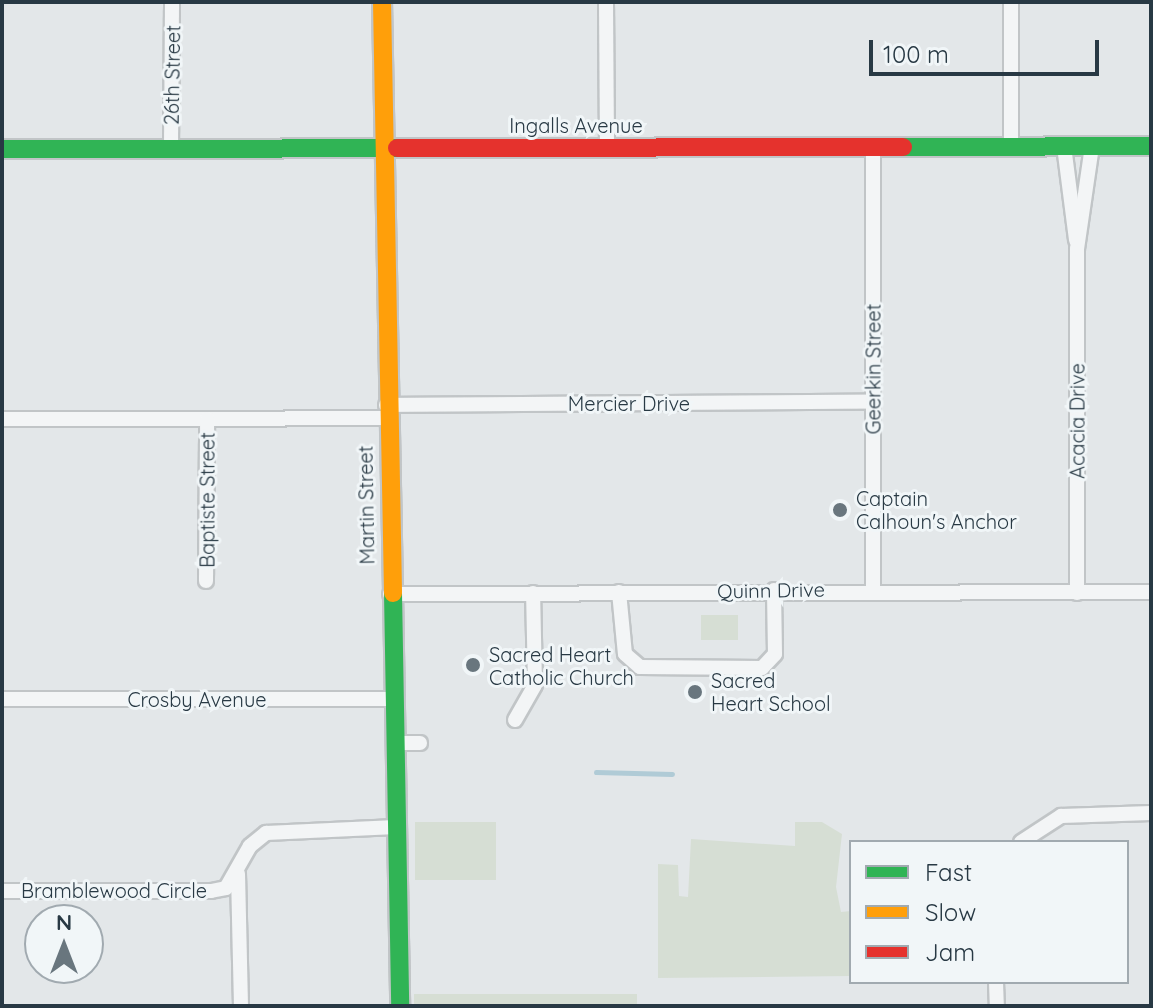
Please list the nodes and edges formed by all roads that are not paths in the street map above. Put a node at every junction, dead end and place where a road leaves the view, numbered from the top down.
1 (172, 2) edge
2 (382, 2) edge
3 (606, 2) edge
4 (1011, 2) edge
5 (873, 145) junction
6 (1011, 146) junction
7 (1064, 146) junction
8 (1092, 146) junction
9 (1151, 146) edge
10 (380, 147) junction
11 (607, 147) junction
12 (171, 148) junction
13 (2, 149) edge
14 (1077, 249) junction
15 (873, 402) junction
16 (386, 412) junction
17 (2, 419) edge
18 (207, 419) junction
19 (206, 581) dead end
20 (774, 590) junction
21 (619, 592) junction
22 (873, 592) junction
23 (1151, 592) edge
24 (533, 593) junction
25 (1077, 593) junction
26 (390, 594) junction
27 (2, 699) edge
28 (393, 699) junction
29 (515, 720) dead end
30 (394, 743) junction
31 (420, 743) dead end
32 (1151, 813) edge
33 (396, 827) junction
34 (1024, 838) edge
35 (2, 891) edge
36 (231, 892) junction
37 (996, 984) edge
38 (241, 1006) edge
39 (400, 1006) edge
40 (997, 1006) edge

1 - 12 street, 26th Street
2 - 10 main road, Martin Street
3 - 11 street
4 - 6 street
5 - 6 main road, Ingalls Avenue
5 - 11 main road, Ingalls Avenue
5 - 15 street, Geerkin Street
6 - 7 main road, Ingalls Avenue
7 - 8 main road, Ingalls Avenue
7 - 14 street, Acacia Drive
8 - 9 main road, Ingalls Avenue
8 - 14 street, Acacia Drive
10 - 11 main road, Ingalls Avenue
10 - 12 main road, Ingalls Avenue
10 - 16 main road, Martin Street
12 - 13 main road, Ingalls Avenue
14 - 25 street, Acacia Drive
15 - 16 street, Mercier Drive
15 - 22 street, Geerkin Street
16 - 18 street, Mercier Drive
16 - 26 main road, Martin Street
17 - 18 street, Mercier Drive
18 - 19 street, Baptiste Street
20 - 21 street, Quinn Drive
20 - 21 street
20 - 22 street, Quinn Drive
21 - 24 street, Quinn Drive
22 - 25 street, Quinn Drive
23 - 25 street, Quinn Drive
24 - 26 street, Quinn Drive
24 - 29 street
26 - 28 main road, Martin Street
27 - 28 street, Crosby Avenue
28 - 30 main road, Martin Street
30 - 31 street
30 - 33 main road, Martin Street
32 - 34 street
33 - 36 street, Bramblewood Circle
33 - 39 main road, Martin Street
35 - 36 street, Bramblewood Circle
36 - 38 street, Bramblewood Circle
37 - 40 street

